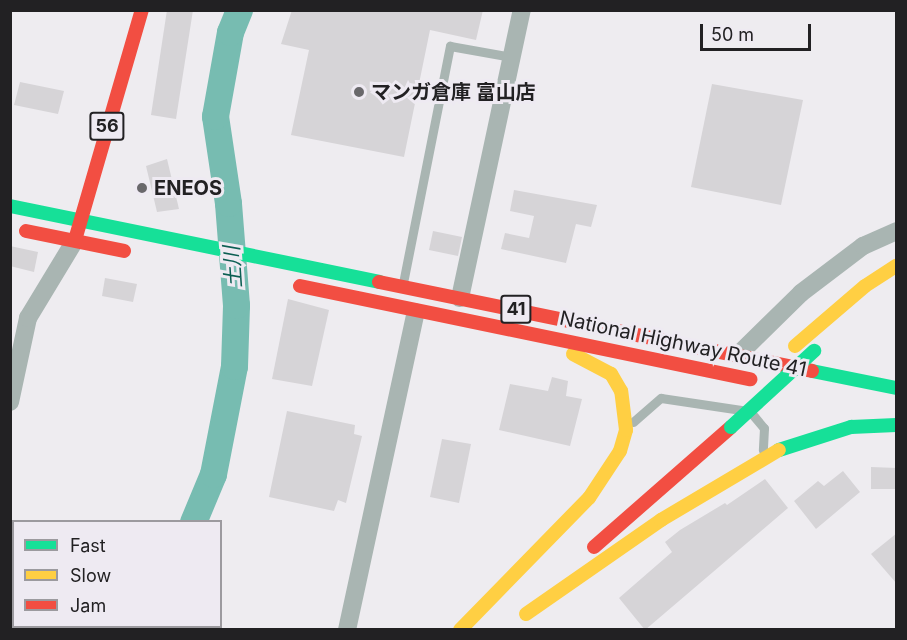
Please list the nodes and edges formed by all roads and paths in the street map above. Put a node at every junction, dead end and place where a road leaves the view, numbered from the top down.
1 (142, 10) edge
2 (522, 10) edge
3 (512, 57) junction
4 (10, 206) edge
5 (897, 213) edge
6 (79, 220) junction
7 (10, 228) edge
8 (894, 232) edge
9 (74, 242) junction
10 (141, 255) dead end
11 (897, 266) edge
12 (285, 283) dead end
13 (402, 286) junction
14 (460, 298) junction
15 (416, 312) junction
16 (472, 324) junction
17 (819, 347) dead end
18 (738, 355) junction
19 (897, 379) edge
20 (791, 387) dead end
21 (897, 388) edge
22 (10, 402) edge
23 (713, 421) dead end
24 (897, 425) edge
25 (626, 430) junction
26 (750, 466) junction
27 (558, 550) dead end
28 (496, 590) junction
29 (347, 630) edge
30 (460, 630) edge

1 - 6 main road, 56
2 - 3 street
3 - 13 lane
3 - 14 street
4 - 6 main road, National Highway Route 41 / 41
5 - 8 street
6 - 9 main road, 56
6 - 13 main road, National Highway Route 41 / 41
7 - 9 main road
8 - 18 street
9 - 10 main road
9 - 22 street
11 - 23 main road
12 - 15 main road, National Highway Route 41 / 41
13 - 14 main road, National Highway Route 41 / 41
14 - 18 main road, National Highway Route 41 / 41
15 - 16 main road, National Highway Route 41 / 41
15 - 29 street
16 - 20 main road, National Highway Route 41 / 41
16 - 25 main road
17 - 26 main road, bridge
18 - 19 main road
18 - 21 main road, National Highway Route 41 / 41
24 - 26 main road
25 - 26 lane
25 - 28 main road
27 - 28 main road
28 - 30 main road

